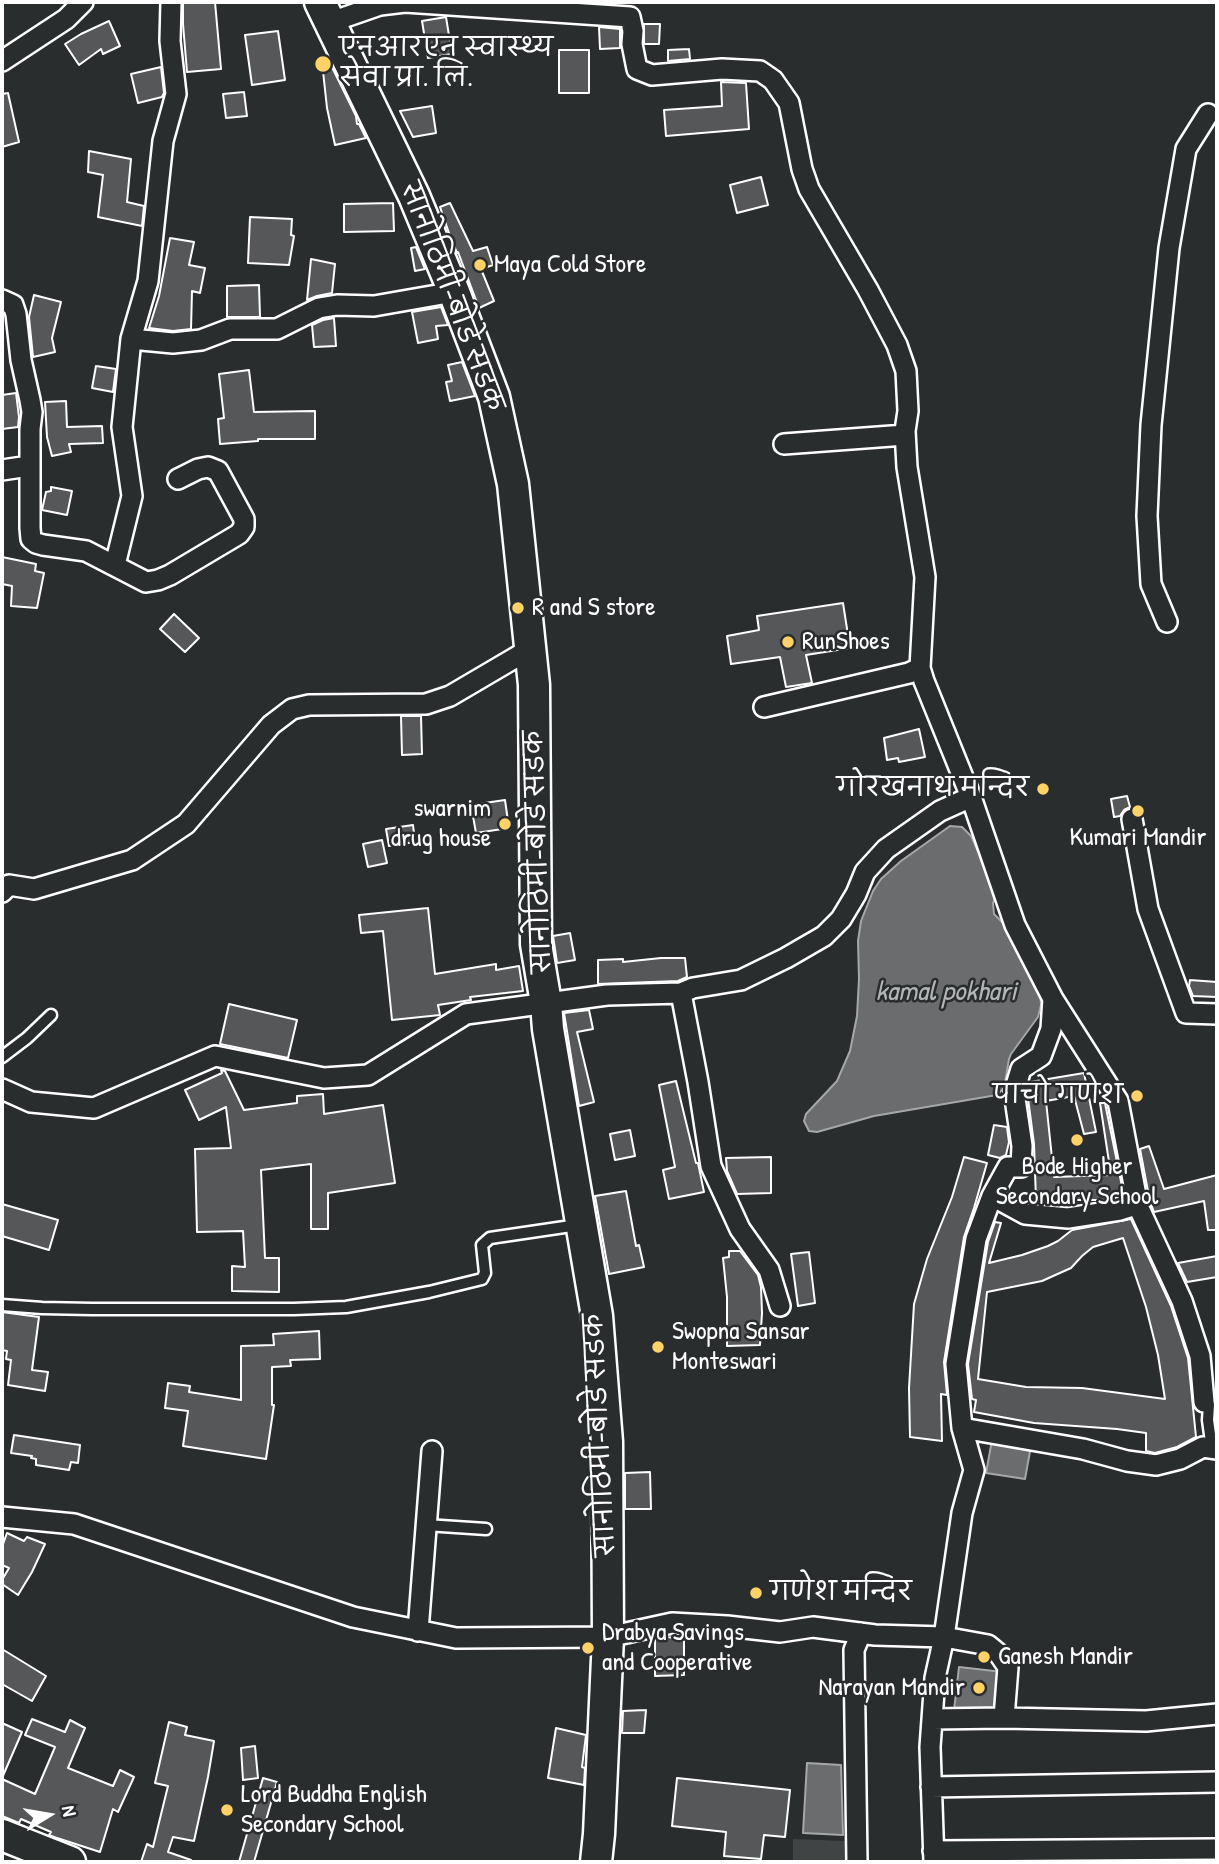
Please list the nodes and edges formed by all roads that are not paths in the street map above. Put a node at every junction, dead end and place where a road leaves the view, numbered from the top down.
1 (83, 2) edge
2 (171, 2) edge
3 (325, 12) edge
4 (2, 61) edge
5 (1208, 114) dead end
6 (454, 292) junction
7 (2, 300) edge
8 (131, 339) junction
9 (905, 436) junction
10 (784, 444) dead end
11 (29, 466) junction
12 (2, 471) edge
13 (178, 479) dead end
14 (115, 565) junction
15 (1167, 622) dead end
16 (530, 649) junction
17 (920, 668) junction
18 (764, 707) dead end
19 (971, 797) junction
20 (1132, 819) dead end
21 (4, 886) edge
22 (681, 993) junction
23 (1053, 999) junction
24 (546, 1003) junction
25 (1217, 1014) edge
26 (51, 1015) dead end
27 (2, 1057) edge
28 (2, 1089) edge
29 (992, 1196) junction
30 (1138, 1206) junction
31 (582, 1224) junction
32 (2, 1305) edge
33 (780, 1306) dead end
34 (1204, 1402) joint
35 (962, 1428) junction
36 (1215, 1449) edge
37 (432, 1451) dead end
38 (2, 1517) edge
39 (426, 1525) junction
40 (486, 1529) dead end
41 (418, 1631) junction
42 (861, 1633) junction
43 (608, 1637) junction
44 (944, 1637) junction
45 (1217, 1714) edge
46 (1004, 1718) junction
47 (932, 1719) junction
48 (1217, 1782) edge
49 (930, 1787) junction
50 (2, 1835) edge
51 (1217, 1849) edge
52 (934, 1857) edge
53 (70, 1862) edge
54 (596, 1862) edge
55 (857, 1862) edge

1 - 4 street
2 - 8 street
3 - 6 main road, सानोठिमी-बोडे सडक
3 - 9 street
5 - 15 street
6 - 8 street
6 - 16 main road, सानोठिमी-बोडे सडक
7 - 11 street
8 - 14 street
9 - 10 street
9 - 17 street
11 - 12 street
11 - 14 street
13 - 14 street
16 - 21 street
16 - 24 main road, सानोठिमी-बोडे सडक
17 - 18 street
17 - 19 street
19 - 22 street
19 - 23 street
20 - 25 street
22 - 24 street
22 - 33 street
23 - 29 street
23 - 30 street
24 - 28 street
24 - 31 main road, सानोठिमी-बोडे सडक
26 - 27 lane
29 - 30 street
29 - 35 street
30 - 34 street
31 - 32 lane
31 - 43 main road, सानोठिमी-बोडे सडक
34 - 36 lane
35 - 36 street
35 - 44 street
37 - 39 street
38 - 41 street
39 - 40 lane
39 - 41 street
41 - 43 street
42 - 43 street
42 - 44 street
42 - 55 street
43 - 54 main road, सानोठिमी-बोडे सडक
44 - 46 street
44 - 47 street
45 - 46 street
46 - 47 street
47 - 49 street
48 - 49 street
49 - 52 street
50 - 53 main road
51 - 52 street

